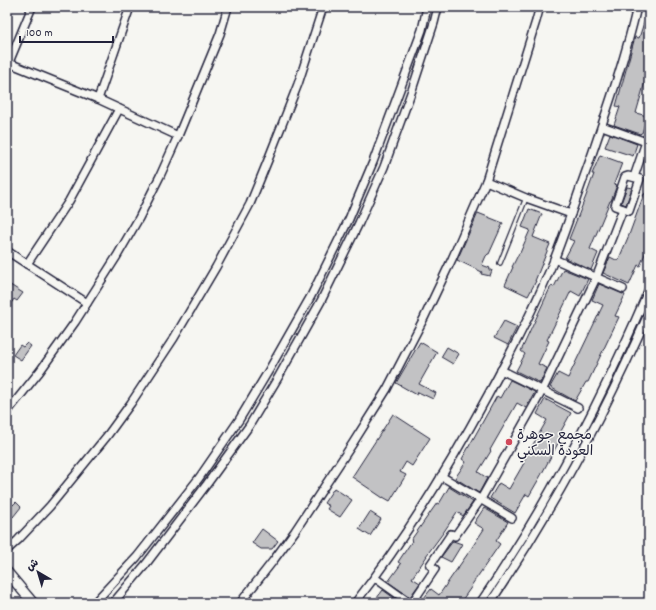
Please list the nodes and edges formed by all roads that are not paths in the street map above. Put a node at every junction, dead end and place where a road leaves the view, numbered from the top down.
1 (32, 7) edge
2 (130, 7) edge
3 (228, 7) edge
4 (323, 7) edge
5 (427, 7) edge
6 (438, 7) edge
7 (538, 7) edge
8 (636, 7) edge
9 (645, 7) edge
10 (649, 8) edge
11 (8, 65) edge
12 (98, 99) junction
13 (119, 109) junction
14 (602, 126) junction
15 (649, 133) edge
16 (178, 136) junction
17 (648, 142) edge
18 (634, 177) junction
19 (486, 181) junction
20 (526, 198) junction
21 (623, 209) junction
22 (571, 214) junction
23 (8, 252) edge
24 (554, 259) junction
25 (500, 263) dead end
26 (27, 264) junction
27 (596, 278) junction
28 (623, 289) dead end
29 (649, 289) edge
30 (87, 303) junction
31 (649, 312) edge
32 (502, 370) junction
33 (542, 391) junction
34 (578, 408) dead end
35 (7, 412) edge
36 (441, 476) junction
37 (481, 500) junction
38 (512, 518) dead end
39 (7, 550) edge
40 (7, 572) edge
41 (375, 578) junction
42 (33, 603) edge
43 (94, 603) edge
44 (113, 603) edge
45 (240, 603) edge
46 (355, 603) edge
47 (411, 603) edge
48 (480, 603) edge
49 (490, 603) edge

1 - 11 street
2 - 12 street
3 - 16 street
4 - 39 street
5 - 43 street
6 - 44 street
7 - 19 street
8 - 14 street
9 - 10 street
11 - 12 street
12 - 13 street
13 - 16 street
13 - 26 street
14 - 17 street
14 - 22 street
15 - 17 street
16 - 30 street
17 - 18 street
18 - 21 street
18 - 21 street
19 - 20 street
19 - 45 street
20 - 22 street
20 - 25 lane
21 - 27 street
22 - 24 street
23 - 26 street
24 - 27 street
24 - 32 street
26 - 30 street
27 - 28 street
27 - 33 street
29 - 48 street
30 - 35 street
31 - 49 street
32 - 33 street
32 - 36 street
33 - 34 street
33 - 37 street
36 - 37 street
36 - 41 street
37 - 38 street
37 - 47 street
40 - 42 street
41 - 46 street
41 - 47 street

